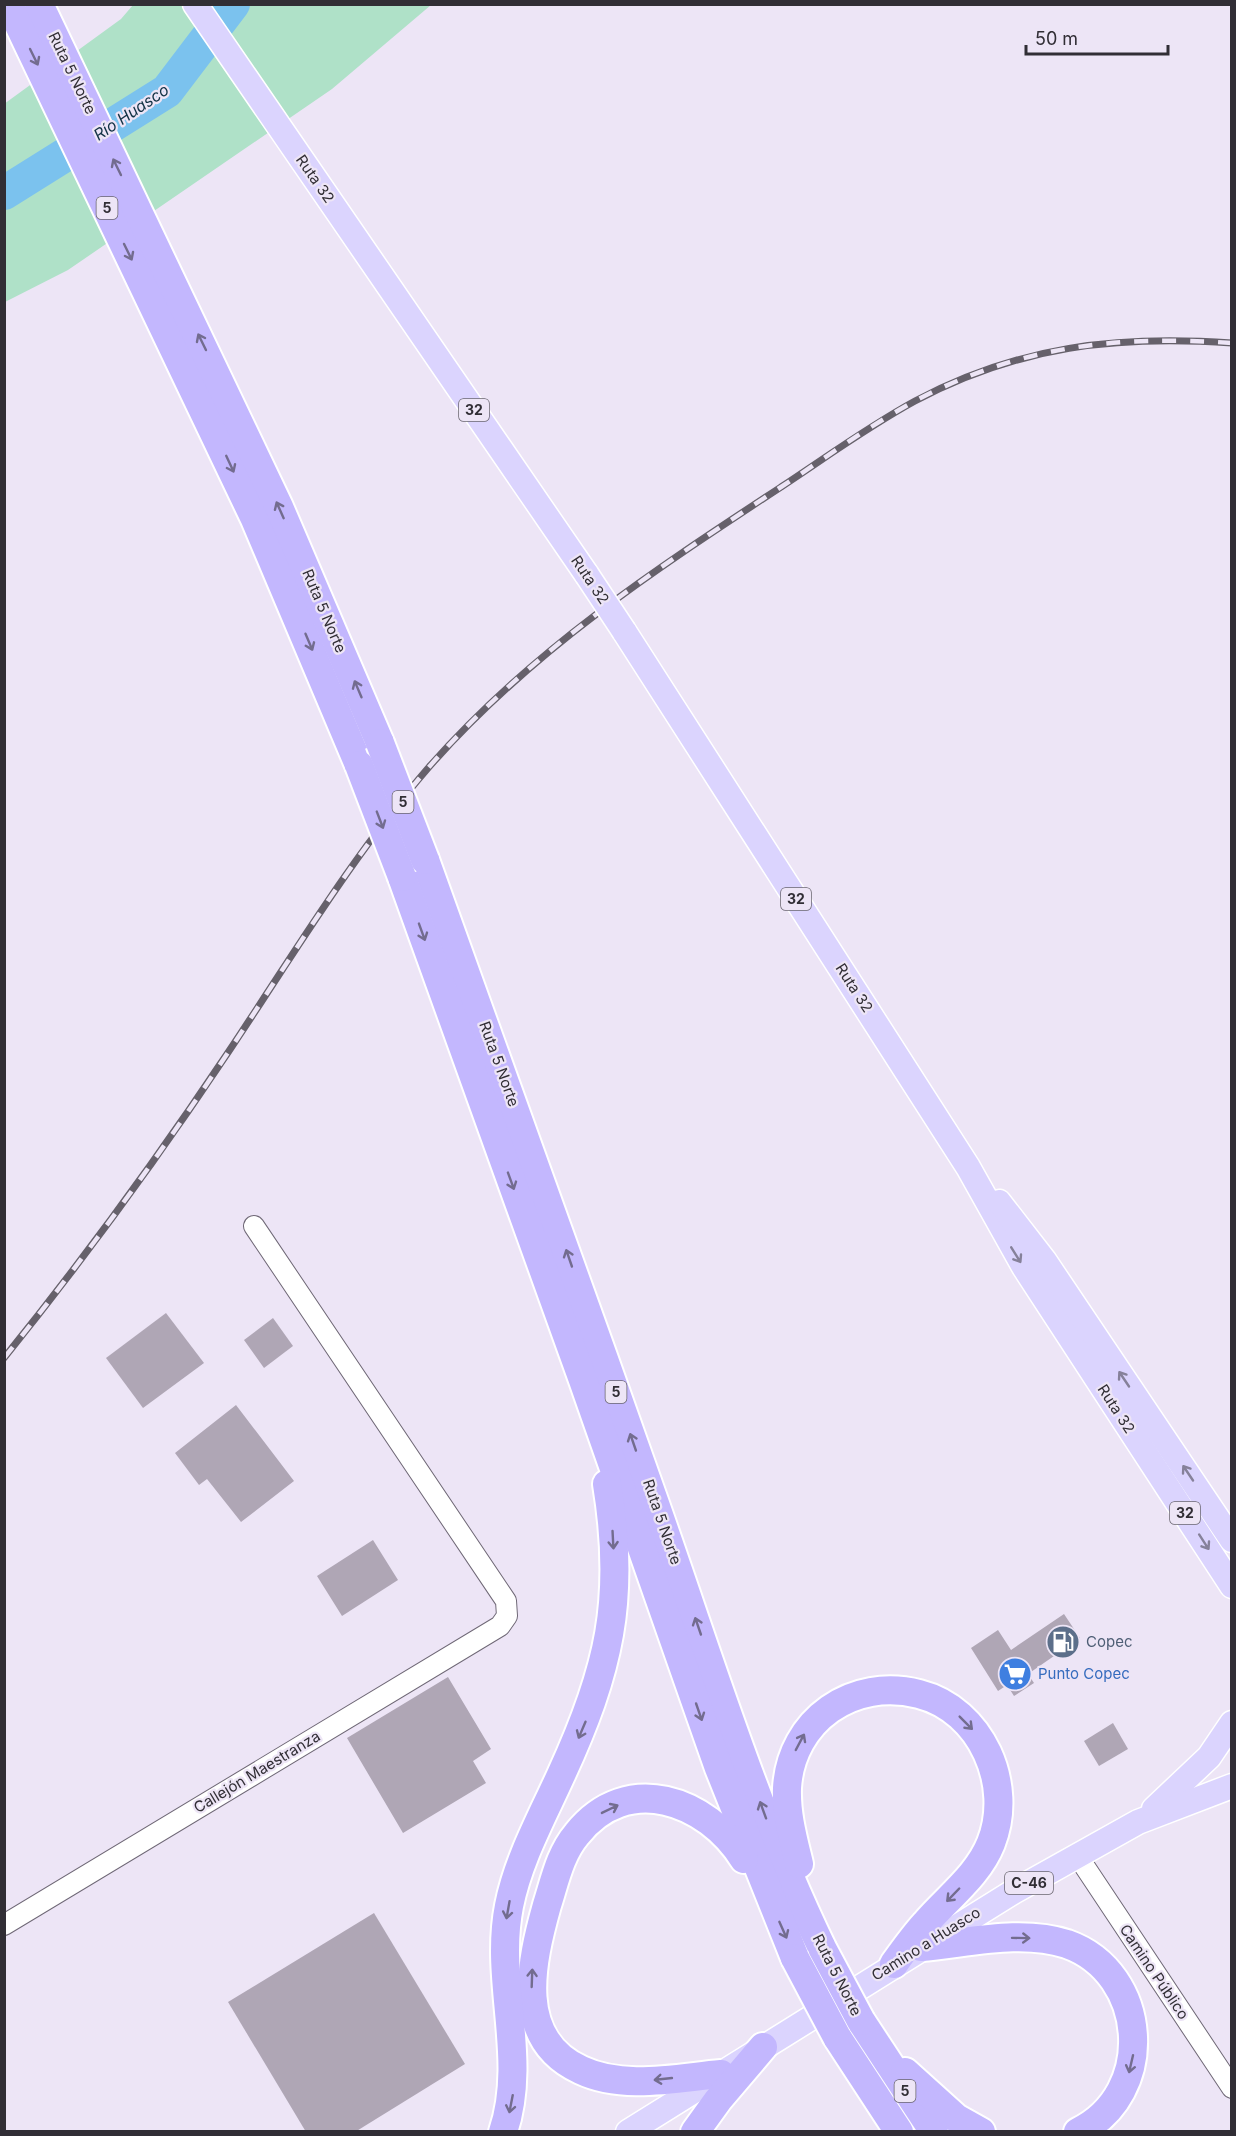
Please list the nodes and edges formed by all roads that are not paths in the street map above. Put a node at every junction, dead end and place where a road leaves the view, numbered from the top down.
1 (9, 4) edge
2 (39, 4) edge
3 (195, 4) edge
4 (216, 403) junction
5 (968, 1167) junction
6 (254, 1226) dead end
7 (583, 1380) junction
8 (1232, 1540) edge
9 (1232, 1586) edge
10 (1232, 1724) edge
11 (1232, 1785) edge
12 (1138, 1822) junction
13 (1077, 1856) junction
14 (771, 1902) junction
15 (810, 1922) junction
16 (4, 1925) edge
17 (921, 1947) junction
18 (894, 1964) junction
19 (764, 2047) junction
20 (878, 2050) junction
21 (721, 2074) junction
22 (868, 2086) junction
23 (1232, 2088) edge
24 (503, 2132) edge
25 (628, 2132) edge
26 (695, 2132) edge
27 (887, 2132) edge
28 (899, 2132) edge
29 (934, 2132) edge
30 (981, 2132) edge
31 (1078, 2132) edge

1 -> 4 highway, Ruta 5 Norte / 5
4 -> 2 highway, Ruta 5 Norte / 5
3 - 5 main road, Ruta 32 / 32, bridge
4 -> 7 highway, Ruta 5 Norte / 5, bridge
15 -> 4 highway, Ruta 5 Norte / 5, bridge
8 -> 5 main road, Ruta 32 / 32
5 -> 9 main road, Ruta 32 / 32
6 - 16 street, Callejón Maestranza
7 -> 14 highway, Ruta 5 Norte / 5
7 -> 24 highway
10 - 12 main road, Camino a Huasco / C-46
11 - 12 main road, Camino a Huasco / C-46
12 - 13 main road, Camino a Huasco / C-46
13 - 17 main road, Camino a Huasco / C-46
13 - 23 street, Camino Público
21 -> 14 highway
14 -> 22 highway, Ruta 5 Norte / 5, bridge
15 -> 18 highway
15 - 20 highway, Ruta 5 Norte / 5, bridge
17 - 18 main road, Camino a Huasco / C-46
17 -> 31 highway
18 - 19 main road, Camino a Huasco / C-46
19 - 21 main road, Camino a Huasco / C-46
19 - 26 highway
20 - 29 highway, Ruta 5 Norte / 5
20 - 30 highway
21 - 25 main road, Camino a Huasco / C-46
22 - 27 highway
22 - 28 highway, Ruta 5 Norte / 5

